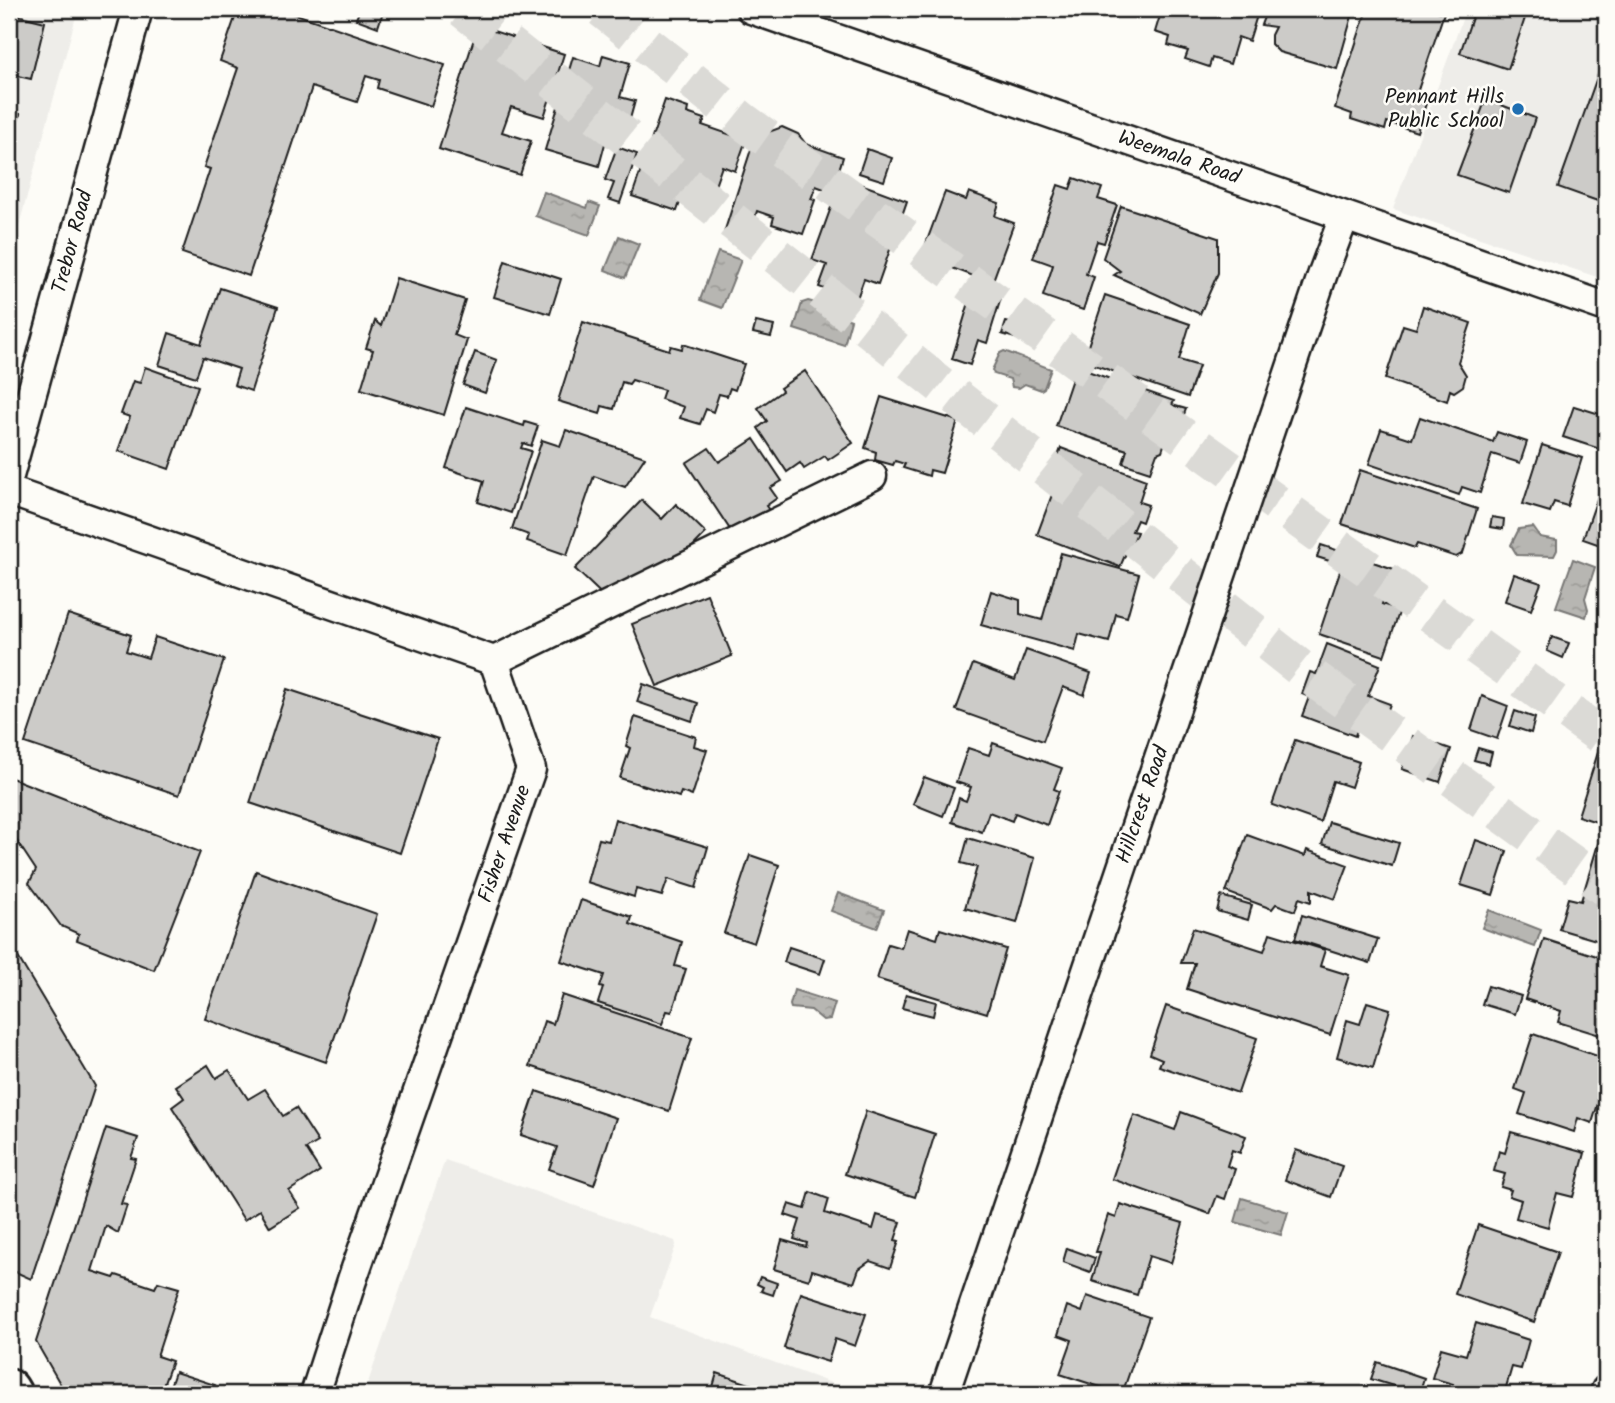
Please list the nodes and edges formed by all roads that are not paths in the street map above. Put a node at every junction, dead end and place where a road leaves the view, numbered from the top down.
1 (138, 9) edge
2 (751, 9) edge
3 (788, 15) edge
4 (1344, 217) junction
5 (1606, 307) edge
6 (9, 476) edge
7 (872, 476) dead end
8 (9, 491) edge
9 (494, 662) junction
10 (9, 1389) edge
11 (12, 1394) edge
12 (315, 1394) edge
13 (944, 1394) edge

1 - 6 street, Trebor Road
2 - 3 street, Weemala Road
3 - 4 street, Weemala Road
4 - 5 street, Weemala Road
4 - 13 street, Hillcrest Road
7 - 9 street
8 - 9 street
9 - 12 street, Fisher Avenue
10 - 11 highway

